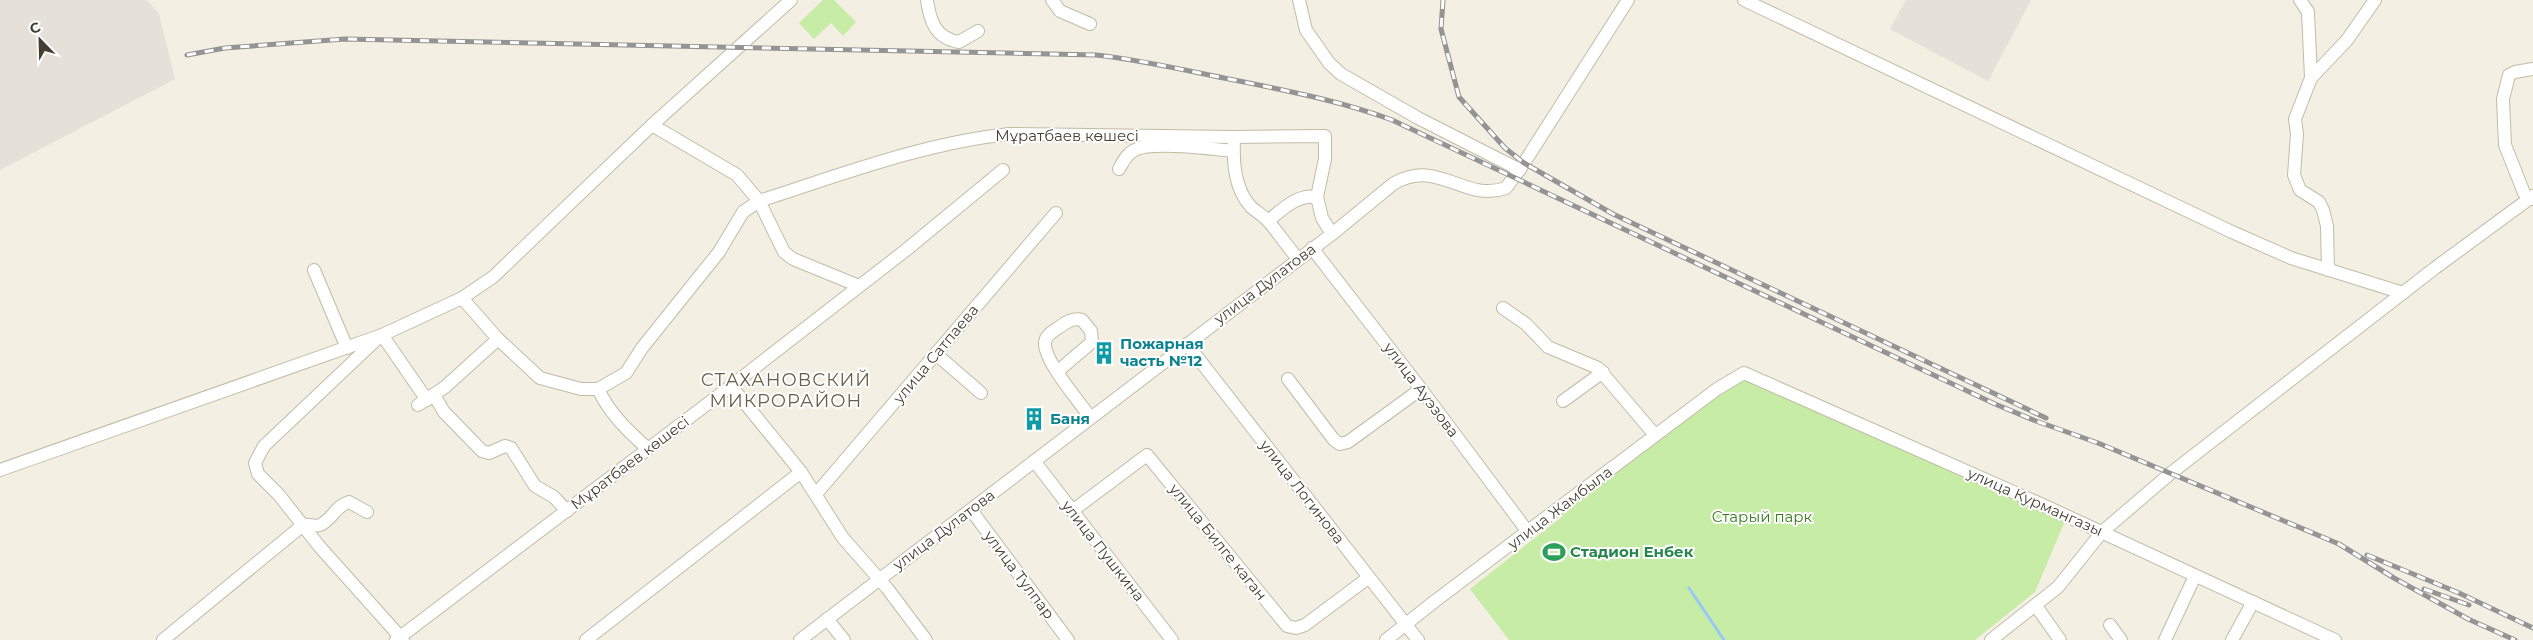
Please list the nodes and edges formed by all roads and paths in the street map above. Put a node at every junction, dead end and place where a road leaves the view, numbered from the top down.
1 (791, 0) edge
2 (927, 0) edge
3 (1052, 0) edge
4 (1299, 0) edge
5 (1628, 0) edge
6 (1744, 0) edge
7 (2300, 0) edge
8 (2375, 0) edge
9 (1090, 24) dead end
10 (978, 31) dead end
11 (2533, 69) edge
12 (2311, 78) junction
13 (652, 125) junction
14 (1234, 137) junction
15 (1233, 152) junction
16 (1119, 169) dead end
17 (1003, 170) dead end
18 (1520, 170) junction
19 (1317, 198) junction
20 (2532, 198) edge
21 (759, 201) junction
22 (1056, 213) dead end
23 (1268, 221) junction
24 (1332, 234) junction
25 (1312, 248) junction
26 (1298, 259) junction
27 (314, 270) dead end
28 (2328, 270) junction
29 (859, 286) junction
30 (2403, 293) junction
31 (462, 298) junction
32 (1503, 308) dead end
33 (382, 335) junction
34 (498, 338) junction
35 (1187, 344) junction
36 (347, 348) junction
37 (936, 354) junction
38 (1058, 371) dead end
39 (1603, 372) junction
40 (1734, 377) joint
41 (1288, 379) dead end
42 (731, 386) junction
43 (598, 389) junction
44 (1421, 389) junction
45 (981, 393) dead end
46 (426, 400) junction
47 (1564, 401) dead end
48 (1090, 418) junction
49 (1656, 435) junction
50 (648, 449) junction
51 (1035, 462) junction
52 (0, 470) edge
53 (801, 472) junction
54 (816, 494) junction
55 (971, 510) junction
56 (567, 511) junction
57 (1072, 511) junction
58 (367, 512) dead end
59 (303, 525) junction
60 (1528, 532) junction
61 (2102, 532) junction
62 (2195, 576) junction
63 (1368, 578) junction
64 (879, 579) junction
65 (2253, 602) junction
66 (2036, 606) junction
67 (828, 619) junction
68 (2110, 625) dead end
69 (1405, 626) junction
70 (400, 639) edge
71 (1995, 639) edge
72 (163, 640) edge
73 (586, 640) edge
74 (800, 640) edge
75 (844, 640) edge
76 (926, 640) edge
77 (1068, 640) edge
78 (1172, 640) edge
79 (1386, 640) edge
80 (1418, 640) edge
81 (2060, 640) edge
82 (2122, 640) edge
83 (2165, 640) edge
84 (2232, 640) edge
85 (2335, 640) edge

1 - 13 street
2 - 10 street
3 - 9 street
4 - 18 street
5 - 18 street
6 - 28 street
7 - 12 street
8 - 12 street
11 - 20 street
12 - 28 street
13 - 21 street
13 - 31 street
14 - 15 street
14 - 19 street, Мұратбаев көшесі
14 - 21 street, Мұратбаев көшесі
15 - 16 street
15 - 23 street
17 - 29 street, Мұратбаев көшесі
18 - 24 street, улица Дулатова
19 - 23 street
19 - 24 street
20 - 30 street
21 - 29 street
21 - 43 street
22 - 37 street, улица Сатпаева
23 - 26 street
24 - 25 street, улица Дулатова
25 - 26 street, улица Дулатова
25 - 44 street, улица Ауэзова
26 - 35 street, улица Дулатова
27 - 36 street
28 - 30 street
29 - 42 street, Мұратбаев көшесі
30 - 61 street
31 - 33 street
31 - 34 street
32 - 39 street
33 - 36 street
33 - 46 street
33 - 59 street
34 - 43 street
34 - 46 street
35 - 48 street, улица Дулатова
35 - 63 street, улица Логинова
36 - 52 street
37 - 45 street
37 - 54 street, улица Сатпаева
38 - 48 street
39 - 47 street
39 - 49 street
40 - 49 street, улица Жамбыла
40 - 61 street, улица Курмангазы
41 - 44 street
42 - 50 street, Мұратбаев көшесі
42 - 53 street
43 - 50 street
44 - 60 street, улица Ауэзова
46 - 56 street
48 - 51 street, улица Дулатова
49 - 60 street, улица Жамбыла
50 - 56 street, Мұратбаев көшесі
51 - 55 street, улица Дулатова
51 - 57 street, улица Пушкина
53 - 54 street
53 - 73 street
54 - 64 street
55 - 64 street, улица Дулатова
55 - 77 street, улица Тулпар
56 - 70 street, Мұратбаев көшесі
57 - 63 street, улица Билге каган
57 - 78 street, улица Пушкина
58 - 59 street
59 - 70 street
59 - 72 street
60 - 69 street, улица Жамбыла
61 - 62 street, улица Курмангазы
61 - 66 street
62 - 65 street, улица Курмангазы
62 - 83 street
63 - 69 street, улица Логинова
64 - 67 street, улица Дулатова
64 - 76 street
65 - 84 street
65 - 85 street, улица Курмангазы
66 - 71 street
66 - 81 street
67 - 74 street, улица Дулатова
67 - 75 street
68 - 82 street
69 - 79 street, улица Жамбыла
69 - 80 street, улица Логинова

